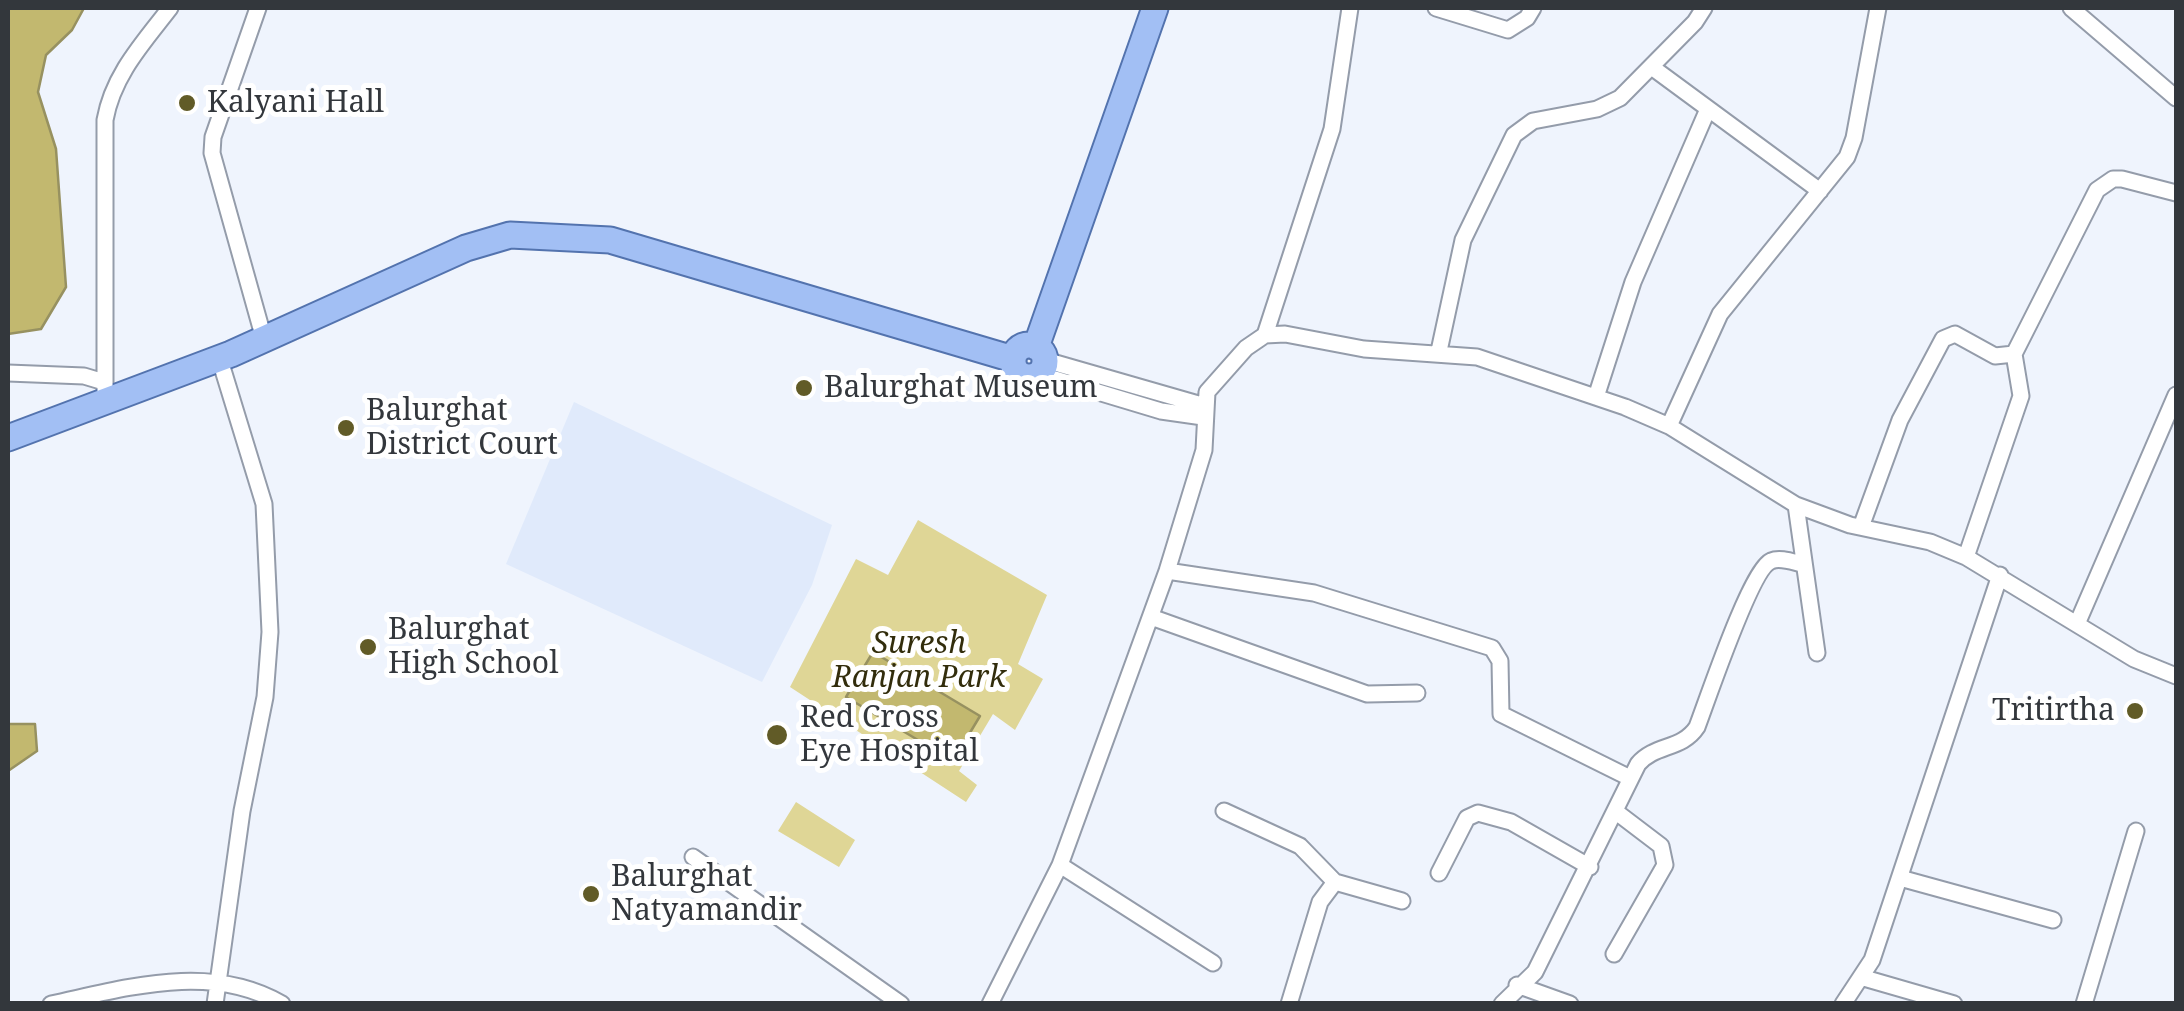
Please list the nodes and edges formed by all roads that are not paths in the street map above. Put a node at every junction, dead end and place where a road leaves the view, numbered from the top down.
1 (170, 8) edge
2 (258, 8) edge
3 (1155, 8) edge
4 (1350, 8) edge
5 (1436, 8) edge
6 (1532, 8) edge
7 (1704, 8) edge
8 (1878, 8) edge
9 (2072, 8) edge
10 (1653, 68) junction
11 (2176, 98) edge
12 (1708, 109) junction
13 (1820, 190) junction
14 (2176, 194) edge
15 (1265, 335) junction
16 (264, 339) junction
17 (1439, 351) junction
18 (2014, 354) junction
19 (219, 357) junction
20 (1040, 360) junction
21 (8, 373) edge
22 (105, 392) junction
23 (1596, 396) junction
24 (2176, 396) edge
25 (1204, 412) junction
26 (1669, 426) junction
27 (8, 438) edge
28 (1796, 505) junction
29 (1861, 527) junction
30 (1966, 556) junction
31 (1802, 564) junction
32 (1167, 572) junction
33 (2000, 575) junction
34 (1151, 617) junction
35 (2076, 624) junction
36 (1818, 653) dead end
37 (2176, 676) edge
38 (1417, 693) dead end
39 (1630, 778) junction
40 (1224, 811) dead end
41 (1615, 811) junction
42 (2136, 831) dead end
43 (693, 857) dead end
44 (1060, 865) junction
45 (1590, 867) junction
46 (1440, 873) dead end
47 (1900, 878) junction
48 (1336, 882) junction
49 (1402, 902) dead end
50 (2053, 920) dead end
51 (1614, 954) dead end
52 (1213, 963) dead end
53 (1864, 978) junction
54 (218, 982) junction
55 (1518, 985) junction
56 (51, 1004) edge
57 (215, 1004) edge
58 (282, 1004) edge
59 (902, 1004) edge
60 (990, 1004) edge
61 (1289, 1004) edge
62 (1502, 1004) edge
63 (1570, 1004) edge
64 (1843, 1004) edge
65 (1954, 1004) edge
66 (2084, 1004) edge

1 - 22 street
2 - 16 street
3 - 20 main road
4 - 15 street
5 - 6 street
7 - 10 street
8 - 13 street
9 - 11 street
10 - 12 street
10 - 17 street
12 - 13 street
12 - 23 street
13 - 26 street
14 - 18 street
15 - 17 street
15 - 25 street
16 - 19 main road
16 - 20 main road
17 - 23 street
18 - 29 street
18 - 30 street
19 - 22 main road
19 - 54 street
20 - 25 street
21 - 22 street
22 - 27 main road
23 - 26 street
24 - 35 street
25 - 32 street
26 - 28 street
28 - 29 street
28 - 31 street
29 - 30 street
30 - 33 street
31 - 36 street
31 - 39 street
32 - 34 street
32 - 39 street
33 - 35 street
33 - 47 street
34 - 38 street
34 - 44 street
35 - 37 street
39 - 41 street
40 - 48 street
41 - 45 street
41 - 51 street
42 - 66 street
43 - 59 street
44 - 52 street
44 - 60 street
45 - 46 street
45 - 55 street
47 - 50 street
47 - 53 street
48 - 49 street
48 - 61 street
53 - 64 street
53 - 65 street
54 - 56 street
54 - 57 street
54 - 58 street
55 - 62 street
55 - 63 street

